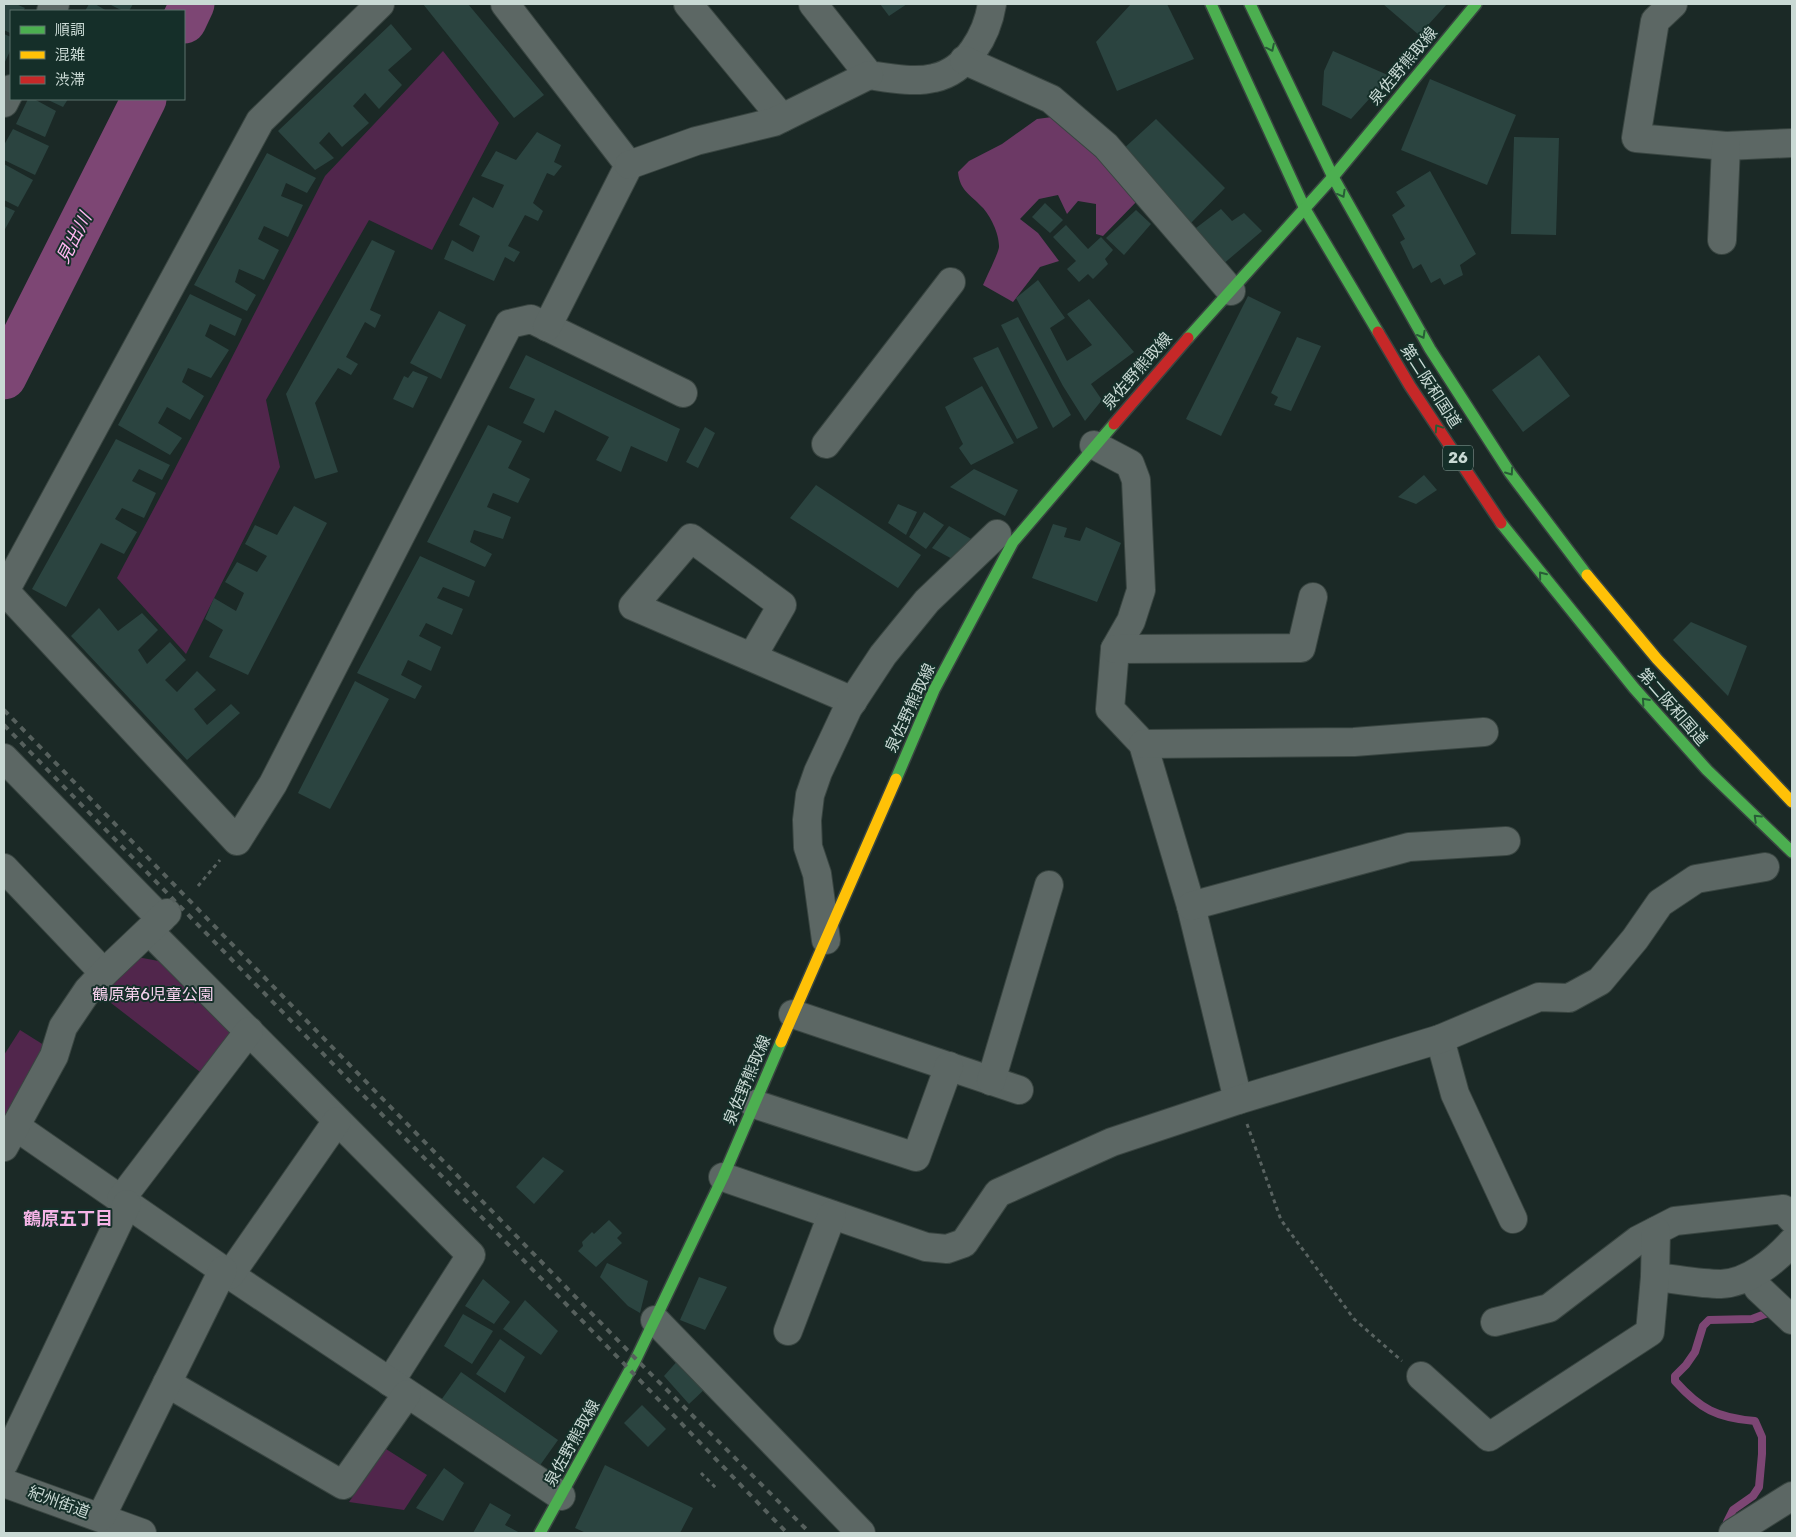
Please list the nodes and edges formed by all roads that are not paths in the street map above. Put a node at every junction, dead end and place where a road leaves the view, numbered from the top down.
1 (380, 4) edge
2 (506, 4) edge
3 (813, 4) edge
4 (992, 4) edge
5 (1211, 4) edge
6 (1250, 4) edge
7 (1476, 4) edge
8 (1673, 4) edge
9 (697, 7) edge
10 (964, 60) junction
11 (869, 75) junction
12 (10, 90) edge
13 (4, 103) edge
14 (782, 118) junction
15 (1792, 143) edge
16 (1726, 146) junction
17 (629, 165) junction
18 (1333, 177) junction
19 (1305, 209) junction
20 (1722, 240) dead end
21 (951, 282) dead end
22 (1230, 291) junction
23 (547, 327) junction
24 (683, 393) dead end
25 (826, 444) dead end
26 (1094, 445) junction
27 (997, 534) dead end
28 (1313, 597) dead end
29 (1115, 649) junction
30 (752, 657) junction
31 (853, 701) junction
32 (1484, 732) dead end
33 (1143, 744) junction
34 (4, 758) edge
35 (1792, 802) edge
36 (1506, 842) dead end
37 (1792, 852) edge
38 (1765, 867) dead end
39 (4, 868) edge
40 (1049, 885) dead end
41 (1191, 906) junction
42 (159, 921) junction
43 (826, 940) junction
44 (104, 973) junction
45 (793, 1014) junction
46 (249, 1032) junction
47 (1440, 1039) junction
48 (949, 1066) junction
49 (991, 1081) junction
50 (1019, 1090) dead end
51 (1238, 1100) junction
52 (754, 1104) junction
53 (337, 1120) junction
54 (10, 1137) edge
55 (722, 1177) junction
56 (124, 1202) junction
57 (832, 1214) junction
58 (1513, 1219) dead end
59 (1792, 1219) edge
60 (1656, 1231) junction
61 (1792, 1242) edge
62 (227, 1272) junction
63 (1751, 1276) junction
64 (1655, 1277) junction
65 (655, 1320) junction
66 (1792, 1320) edge
67 (1495, 1322) dead end
68 (788, 1330) dead end
69 (1421, 1376) road end
70 (167, 1383) junction
71 (398, 1388) junction
72 (4, 1464) edge
73 (4, 1483) edge
74 (561, 1496) junction
75 (1792, 1496) edge
76 (101, 1517) junction
77 (142, 1533) edge
78 (540, 1533) edge
79 (861, 1533) edge
80 (1733, 1533) edge

1 - 23 street
2 - 17 street
3 - 11 street
4 - 10 street
5 - 19 main road, 第二阪和国道 / 26
6 -> 18 main road, 第二阪和国道 / 26
7 - 18 main road, 泉佐野熊取線
8 - 16 street
9 - 14 street
10 - 11 street
10 - 22 street
11 - 14 street
12 - 13 street
14 - 17 street
15 - 16 street
16 - 20 street
17 - 23 street
18 - 19 main road, 泉佐野熊取線
18 -> 35 main road, 第二阪和国道 / 26
19 - 22 main road, 泉佐野熊取線
37 -> 19 main road, 第二阪和国道 / 26
21 - 25 street
22 - 26 main road, 泉佐野熊取線
23 - 24 street
26 - 29 street
26 - 43 main road, 泉佐野熊取線
27 - 31 street
28 - 29 street
29 - 33 street
30 - 30 street
30 - 31 street
31 - 43 street
32 - 33 street
33 - 41 street
34 - 42 street
36 - 41 street
38 - 47 street
39 - 44 street
40 - 49 street
41 - 51 street
42 - 44 street
42 - 46 street
43 - 45 main road, 泉佐野熊取線
44 - 54 street
45 - 48 street
45 - 52 main road, 泉佐野熊取線
46 - 53 street
46 - 56 street
47 - 51 street
47 - 58 street
48 - 49 street
48 - 52 street
49 - 50 street
51 - 57 street
52 - 55 main road, 泉佐野熊取線
53 - 62 street
53 - 71 street
54 - 56 street
55 - 57 street
55 - 65 main road, 泉佐野熊取線
56 - 62 street
56 - 72 street
57 - 68 street
59 - 60 street
60 - 64 street
60 - 67 street
61 - 63 street
62 - 70 street
62 - 71 street
63 - 64 street
63 - 66 street
64 - 69 street
65 - 74 main road, 泉佐野熊取線
65 - 79 street
70 - 71 street
70 - 76 street
71 - 74 street
73 - 76 street, 紀州街道
74 - 78 main road, 泉佐野熊取線
75 - 80 street
76 - 77 street, 紀州街道

